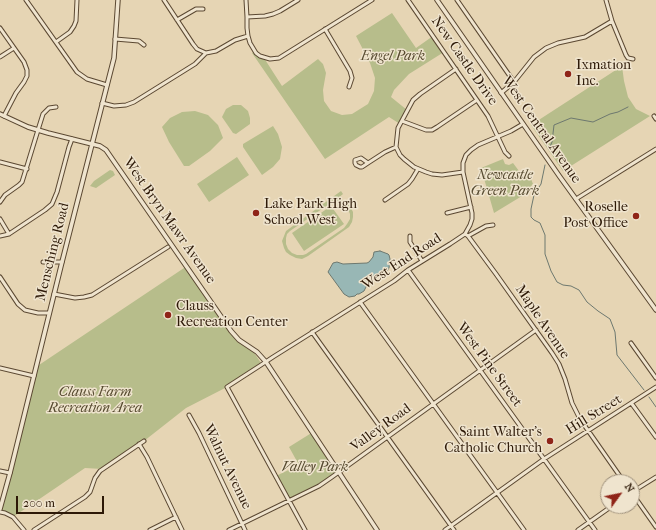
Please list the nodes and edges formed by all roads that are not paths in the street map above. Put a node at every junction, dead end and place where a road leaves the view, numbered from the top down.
1 (26, 0) edge
2 (77, 0) edge
3 (118, 0) edge
4 (164, 0) edge
5 (246, 0) edge
6 (298, 0) edge
7 (372, 0) edge
8 (408, 0) edge
9 (457, 0) edge
10 (606, 0) edge
11 (439, 1) edge
12 (202, 9) dead end
13 (247, 17) junction
14 (178, 20) junction
15 (612, 21) junction
16 (0, 28) edge
17 (325, 29) junction
18 (248, 36) junction
19 (115, 39) junction
20 (56, 42) junction
21 (144, 46) dead end
22 (14, 48) junction
23 (206, 53) junction
24 (0, 57) edge
25 (633, 59) dead end
26 (456, 68) junction
27 (514, 82) junction
28 (107, 85) junction
29 (349, 87) dead end
30 (501, 93) junction
31 (477, 100) junction
32 (102, 102) junction
33 (56, 107) dead end
34 (2, 115) edge
35 (402, 121) junction
36 (523, 124) junction
37 (38, 130) junction
38 (498, 136) junction
39 (72, 139) junction
40 (92, 145) junction
41 (396, 147) junction
42 (656, 150) edge
43 (509, 156) dead end
44 (0, 162) edge
45 (368, 163) dead end
46 (26, 169) junction
47 (418, 169) junction
48 (463, 172) junction
49 (385, 200) dead end
50 (576, 200) junction
51 (0, 202) edge
52 (471, 207) junction
53 (447, 213) dead end
54 (0, 219) edge
55 (494, 225) dead end
56 (9, 234) junction
57 (465, 234) junction
58 (0, 236) edge
59 (410, 236) dead end
60 (468, 236) junction
61 (168, 247) dead end
62 (422, 261) junction
63 (43, 262) dead end
64 (62, 262) junction
65 (408, 270) junction
66 (0, 276) edge
67 (54, 294) junction
68 (360, 302) junction
69 (656, 310) edge
70 (50, 313) junction
71 (536, 330) junction
72 (312, 332) junction
73 (631, 343) dead end
74 (266, 362) junction
75 (0, 368) edge
76 (480, 370) junction
77 (34, 376) junction
78 (656, 378) edge
79 (656, 387) edge
80 (434, 404) junction
81 (632, 404) junction
82 (189, 415) dead end
83 (588, 431) junction
84 (387, 437) junction
85 (656, 437) edge
86 (144, 441) dead end
87 (139, 444) junction
88 (544, 459) junction
89 (0, 471) edge
90 (339, 472) junction
91 (10, 474) junction
92 (618, 474) edge
93 (656, 477) edge
94 (640, 487) edge
95 (497, 492) junction
96 (289, 501) junction
97 (640, 504) edge
98 (0, 508) edge
99 (0, 512) edge
100 (600, 514) edge
101 (176, 518) junction
102 (589, 522) junction
103 (242, 524) junction
104 (451, 526) junction
105 (656, 527) edge
106 (24, 530) edge
107 (34, 530) edge
108 (150, 530) edge
109 (182, 530) edge
110 (229, 530) edge
111 (245, 530) edge
112 (304, 530) edge
113 (377, 530) edge
114 (445, 530) edge
115 (454, 530) edge
116 (524, 530) edge
117 (578, 530) edge
118 (595, 530) edge

1 - 20 street
2 - 20 street
3 - 19 street, Mensching Road
4 - 14 street
5 - 13 street
6 - 13 street
7 - 17 street
8 - 26 street, New Castle Drive
9 - 27 street
10 - 15 street
11 - 30 street, West Central Avenue
12 - 14 street
13 - 18 street
14 - 23 street
15 - 25 street
15 - 27 street
16 - 22 street
17 - 18 street
17 - 29 street
18 - 23 street
19 - 21 street
19 - 28 street, Mensching Road
20 - 28 street
22 - 24 street
22 - 34 street
23 - 32 street
26 - 31 street, New Castle Drive
26 - 35 street
27 - 30 street
28 - 32 street, Mensching Road
30 - 36 street, West Central Avenue
31 - 35 street
31 - 38 street, New Castle Drive
32 - 40 street, Mensching Road
33 - 37 street
34 - 37 street, West Bryn Mawr Avenue
35 - 41 street
36 - 38 street
36 - 50 street, West Central Avenue
37 - 39 street, West Bryn Mawr Avenue
37 - 46 street
38 - 43 street, New Castle Drive
38 - 48 street
39 - 40 street, West Bryn Mawr Avenue
39 - 56 street
40 - 64 street, Mensching Road
40 - 74 street, West Bryn Mawr Avenue
41 - 45 street
41 - 47 street
42 - 50 street
44 - 46 street
46 - 51 street
47 - 48 street
47 - 49 street
48 - 52 street
50 - 69 street, West Central Avenue
52 - 53 street
52 - 57 street
54 - 56 street
55 - 60 street
56 - 58 street
57 - 60 street
57 - 62 street, West End Road
59 - 62 street
60 - 71 street, Maple Avenue
61 - 67 street
62 - 65 street, West End Road
63 - 64 street
64 - 67 street, Mensching Road
65 - 68 street, West End Road
65 - 76 street, West Pine Street
66 - 70 street
67 - 70 street, Mensching Road
68 - 72 street, West End Road
68 - 80 street
70 - 77 street, Mensching Road
71 - 76 street, Valley Road
71 - 83 street, Maple Avenue
72 - 74 street, West End Road
72 - 84 street
73 - 78 street
74 - 90 street, West Bryn Mawr Avenue
74 - 96 street, West End Road
75 - 77 street
76 - 80 street, Valley Road
76 - 88 street, West Pine Street
77 - 91 street, Mensching Road
79 - 81 street, Hill Street
80 - 84 street, Valley Road
80 - 95 street
81 - 83 street, Hill Street
81 - 85 street
82 - 103 street, Walnut Avenue
83 - 88 street, Hill Street
83 - 92 street, Maple Avenue
84 - 90 street, Valley Road
84 - 104 street
86 - 87 street
87 - 101 street
87 - 107 street
88 - 95 street, Hill Street
88 - 102 street, West Pine Street
89 - 91 street
90 - 96 street, Valley Road
90 - 113 street, West Bryn Mawr Avenue
91 - 98 street, Mensching Road
93 - 94 street
95 - 104 street, Hill Street
95 - 116 street
96 - 103 street, Valley Road
96 - 112 street
97 - 105 street
99 - 106 street
100 - 102 street
101 - 108 street
101 - 109 street
102 - 117 street
102 - 118 street, West Pine Street
103 - 110 street, Valley Road
103 - 111 street, Walnut Avenue
104 - 114 street, Hill Street
104 - 115 street

